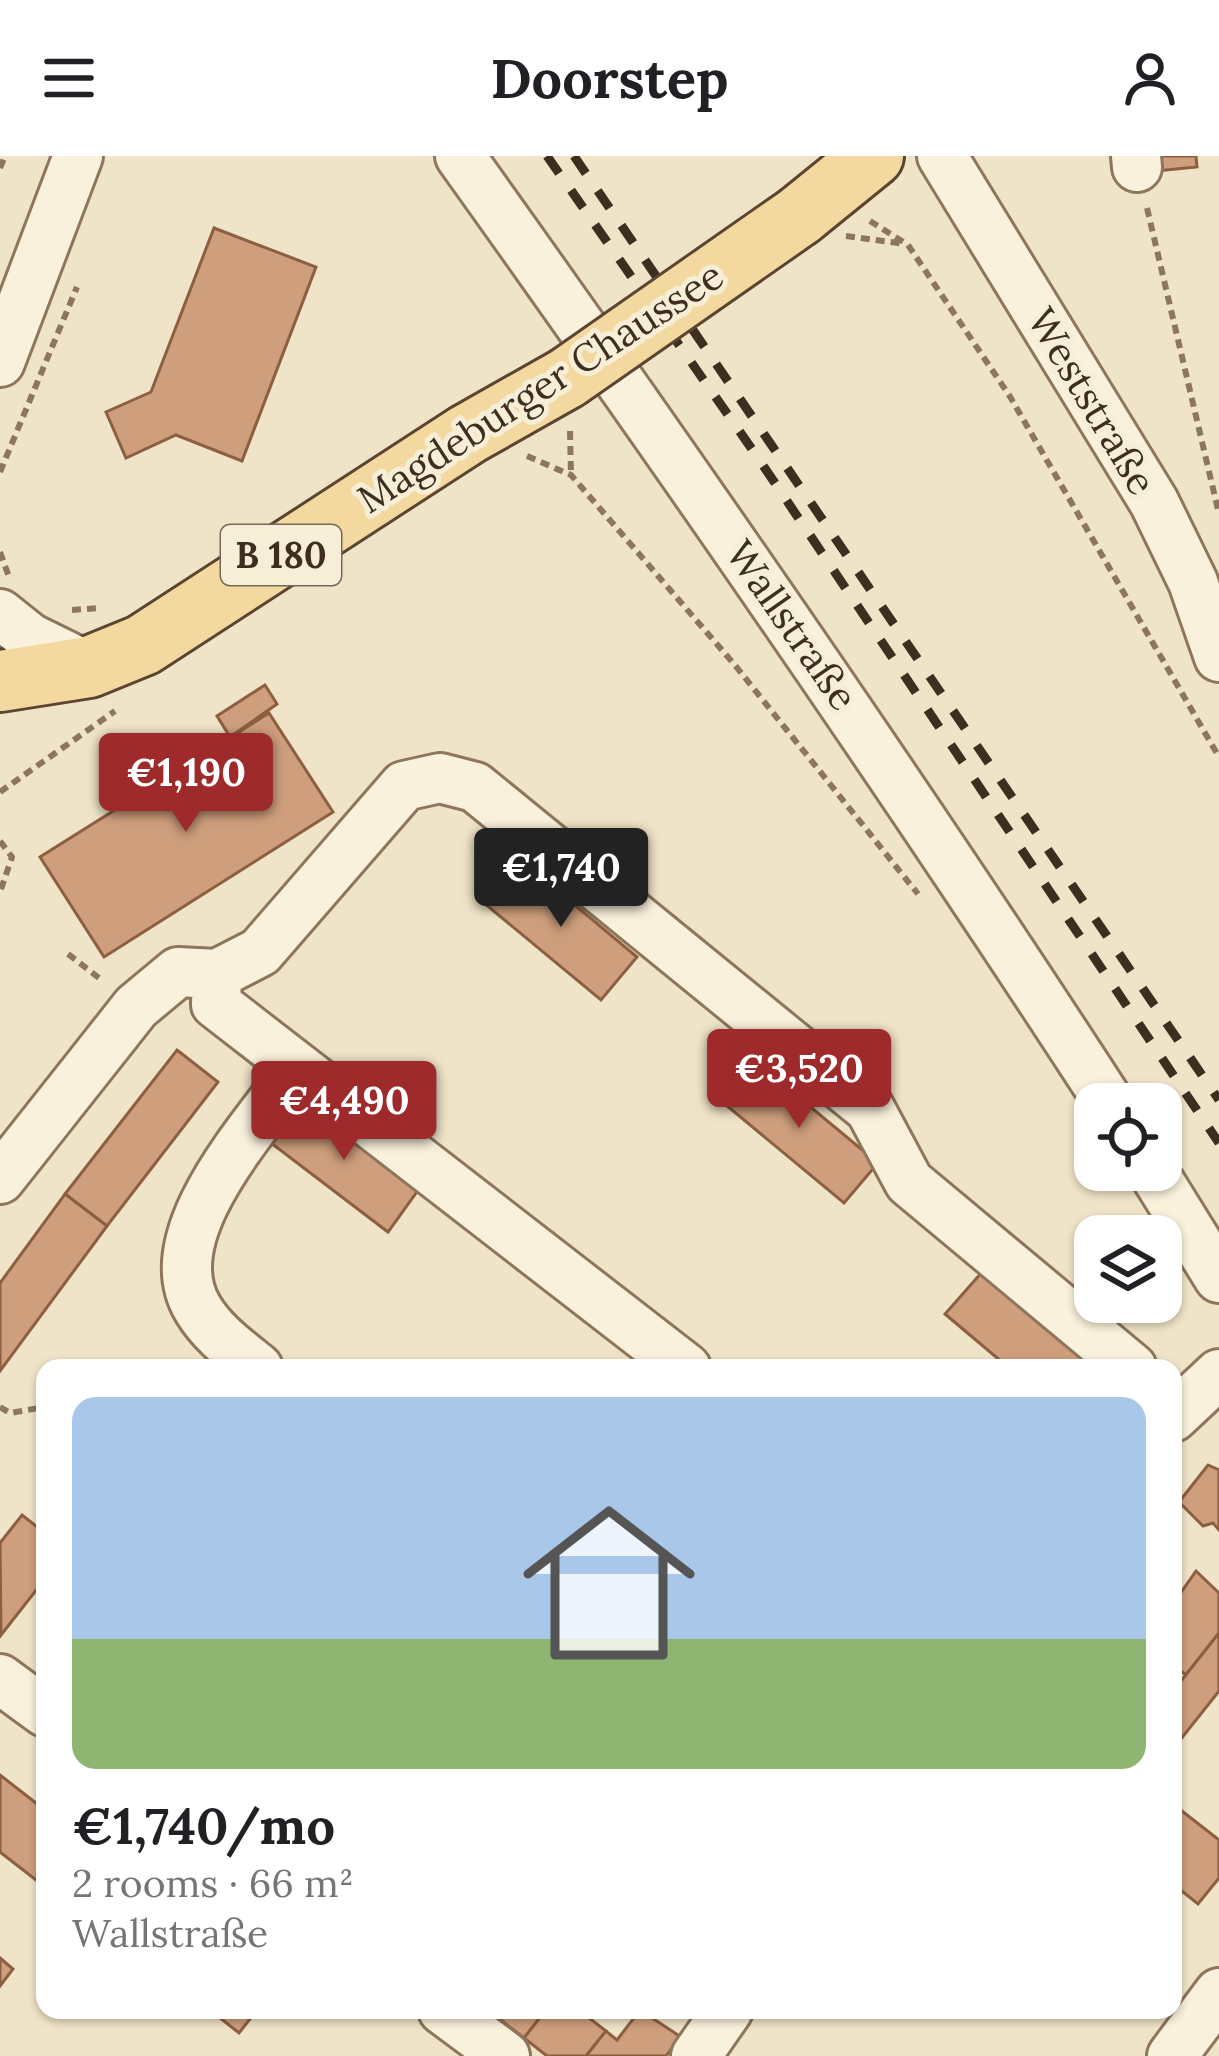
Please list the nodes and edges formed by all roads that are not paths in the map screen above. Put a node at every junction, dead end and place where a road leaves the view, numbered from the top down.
1 (78, 156) edge
2 (460, 156) edge
3 (873, 156) edge
4 (942, 156) edge
5 (0, 362) edge
6 (6, 598) edge
7 (1219, 657) edge
8 (0, 681) edge
9 (105, 687) junction
10 (217, 974) junction
11 (297, 1069) junction
12 (1096, 1083) edge
13 (0, 1179) edge
14 (1165, 1191) edge
15 (1219, 1278) edge
16 (247, 1359) edge
17 (674, 1359) edge
18 (1121, 1359) edge
19 (1219, 1374) edge
20 (1182, 1403) edge
21 (0, 1679) edge
22 (36, 1705) edge
23 (1219, 1993) edge
24 (455, 2019) edge
25 (722, 2019) edge
26 (505, 2056) edge
27 (695, 2056) edge
28 (1172, 2056) edge

1 - 5 street
2 - 12 street, Wallstraße
3 - 9 main road, Magdeburger Chaussee / B 180, bridge
4 - 7 street, Weststraße
6 - 9 street
8 - 9 main road, Magdeburger Chaussee / B 180
10 - 11 street
10 - 13 street
10 - 18 street
11 - 16 street
11 - 17 street
14 - 15 street
19 - 20 street
21 - 22 street
23 - 28 street
24 - 26 street
25 - 27 street

